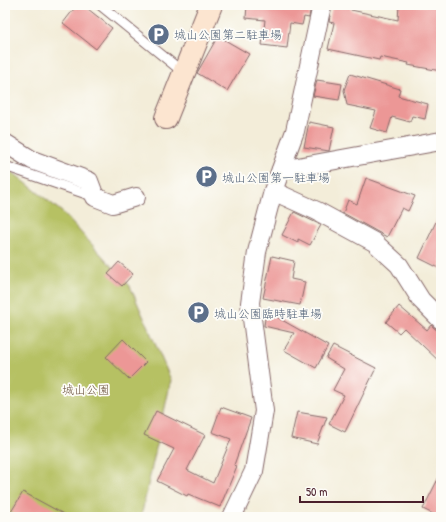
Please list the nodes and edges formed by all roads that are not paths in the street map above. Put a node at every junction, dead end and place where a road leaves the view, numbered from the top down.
1 (100, 5) edge
2 (211, 5) edge
3 (322, 5) edge
4 (184, 73) junction
5 (166, 118) dead end
6 (441, 141) edge
7 (5, 143) edge
8 (5, 166) edge
9 (281, 170) junction
10 (273, 191) junction
11 (95, 197) junction
12 (136, 197) dead end
13 (441, 320) edge
14 (232, 517) edge

1 - 4 lane
2 - 4 street
3 - 9 street
4 - 5 street
6 - 9 street
7 - 11 street
8 - 11 lane
9 - 10 street
10 - 13 street
10 - 14 street
11 - 12 street

